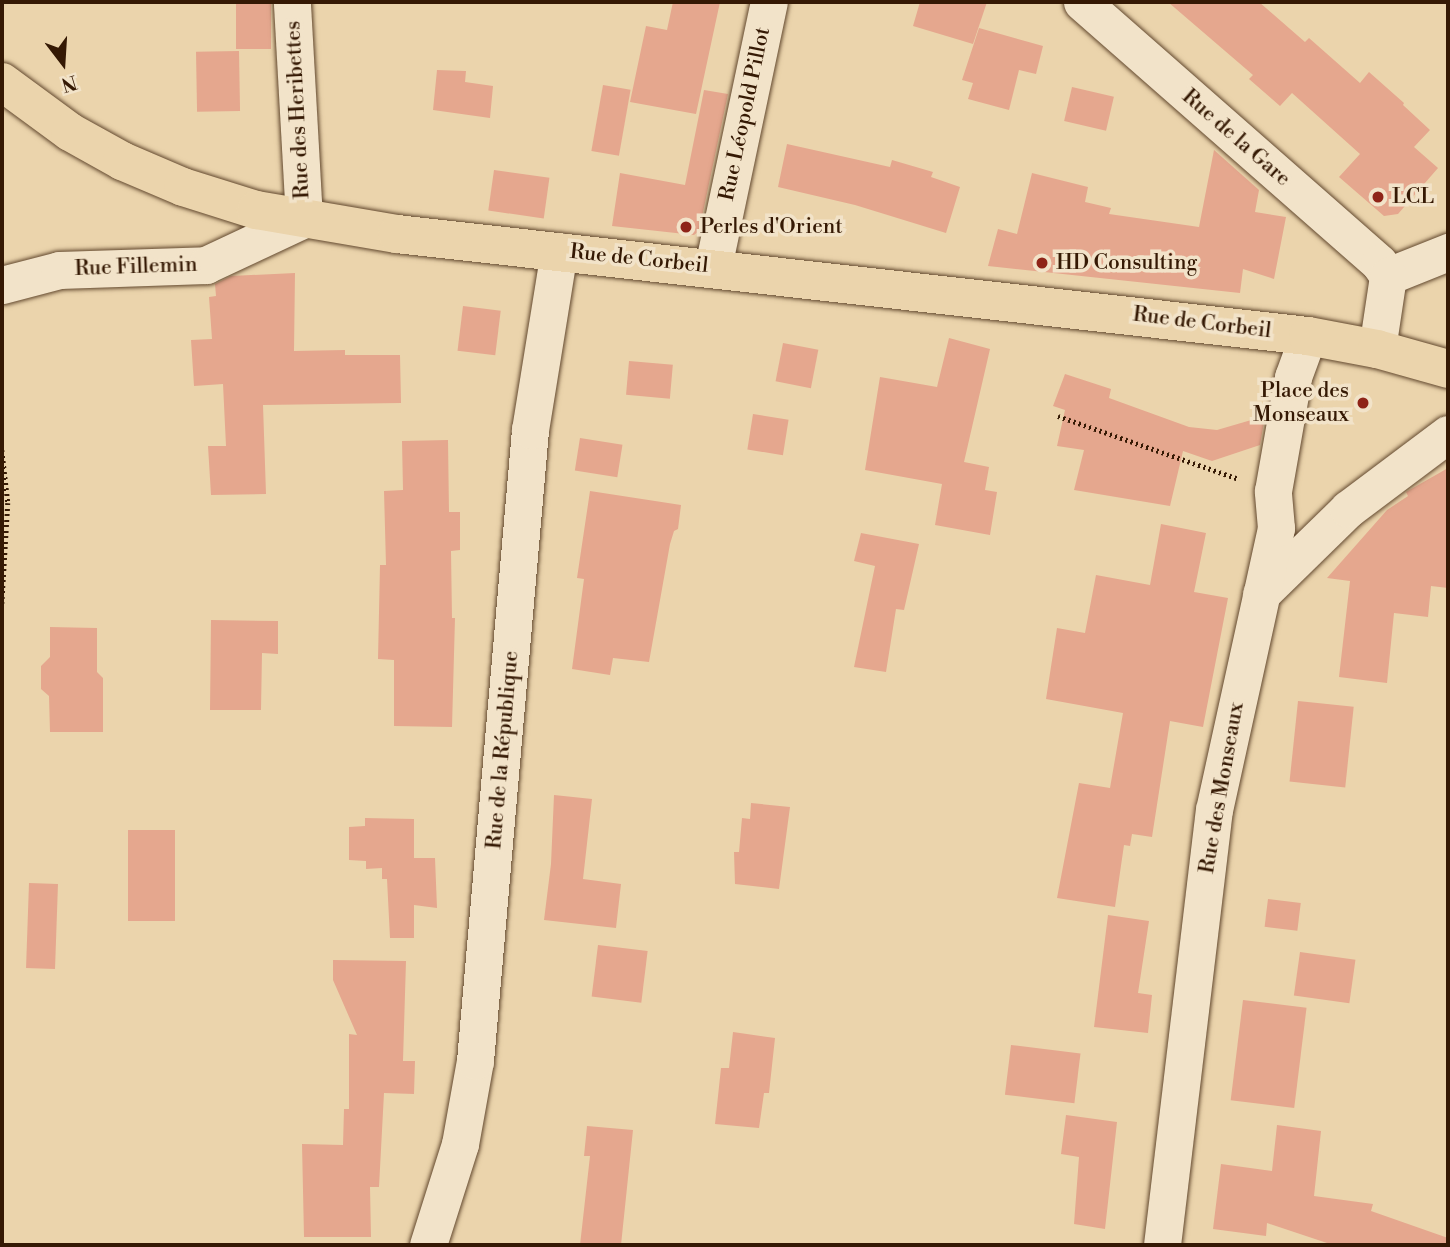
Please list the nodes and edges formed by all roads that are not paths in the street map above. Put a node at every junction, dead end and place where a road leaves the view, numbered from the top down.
1 (292, 2) edge
2 (769, 2) edge
3 (1082, 2) edge
4 (2, 82) edge
5 (304, 219) junction
6 (559, 251) junction
7 (1448, 251) edge
8 (713, 267) junction
9 (1388, 276) junction
10 (2, 285) edge
11 (1308, 336) junction
12 (1377, 349) junction
13 (1448, 369) edge
14 (1448, 434) edge
15 (1261, 594) junction
16 (428, 1245) edge
17 (1162, 1245) edge

1 - 5 street, Rue des Heribettes
2 - 8 street, Rue Léopold Pillot
3 - 9 street, Rue de la Gare
4 - 5 main road, Rue de Corbeil
5 - 6 main road, Rue de Corbeil
5 - 10 street, Rue Fillemin
6 - 8 main road, Rue de Corbeil
6 - 16 street, Rue de la République
7 - 9 street
8 - 11 main road, Rue de Corbeil
9 - 12 street
11 - 12 main road
11 - 15 street, Rue des Monseaux
12 - 13 main road
14 - 15 street
15 - 17 street, Rue des Monseaux

